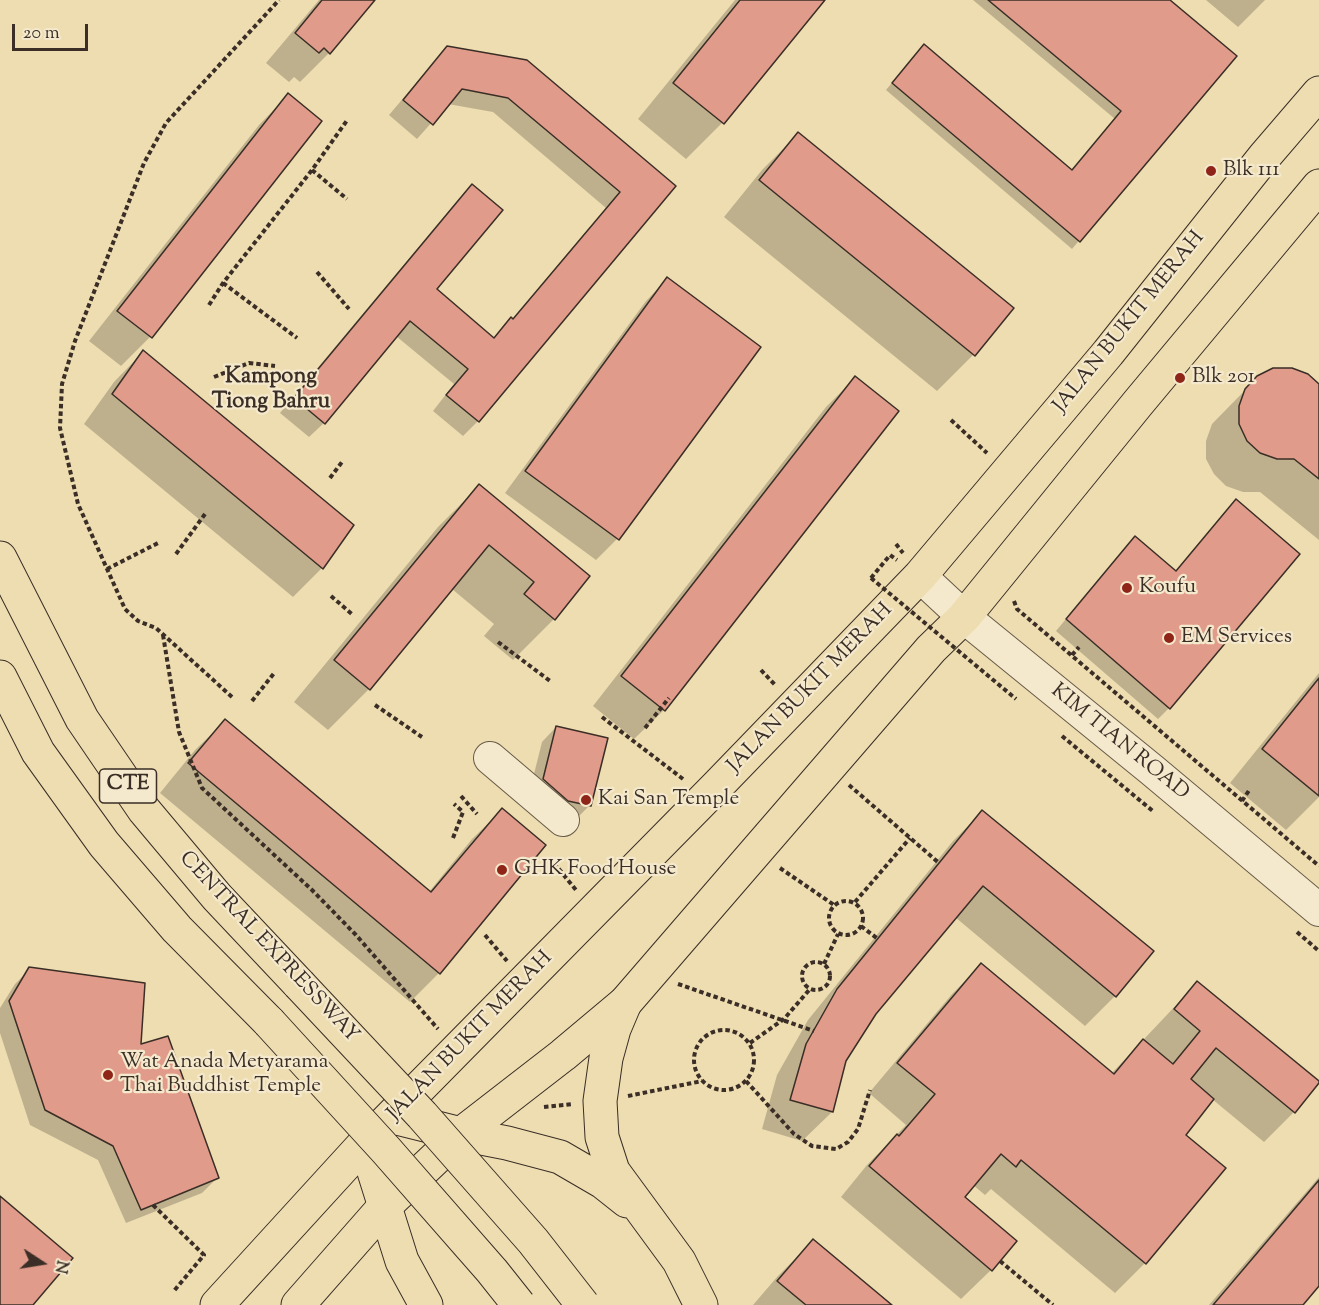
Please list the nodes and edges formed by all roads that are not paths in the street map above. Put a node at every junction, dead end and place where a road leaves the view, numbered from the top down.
1 (1319, 93) edge
2 (1319, 186) edge
3 (0, 558) edge
4 (920, 576) junction
5 (964, 617) junction
6 (0, 676) edge
7 (490, 758) dead end
8 (563, 820) dead end
9 (1319, 910) edge
10 (625, 1004) junction
11 (393, 1117) junction
12 (461, 1134) junction
13 (365, 1143) junction
14 (385, 1206) junction
15 (647, 1217) junction
16 (217, 1305) edge
17 (298, 1305) edge
18 (426, 1305) edge
19 (519, 1305) edge
20 (583, 1305) edge
21 (700, 1305) edge

1 - 4 main road, JALAN BUKIT MERAH
2 - 5 main road
3 - 20 main road, CENTRAL EXPRESSWAY / CTE, bridge
4 - 5 street, KIM TIAN ROAD
4 - 11 main road, JALAN BUKIT MERAH
5 - 9 street, KIM TIAN ROAD
5 - 10 main road
6 - 19 main road, CTE, bridge
7 - 8 street
10 - 12 main road
10 - 15 main road
11 - 12 main road
11 - 13 main road, JALAN BUKIT MERAH
12 - 14 main road
12 - 15 main road
13 - 14 main road
13 - 16 main road, JALAN BUKIT MERAH
14 - 17 main road
14 - 18 main road
15 - 21 main road

